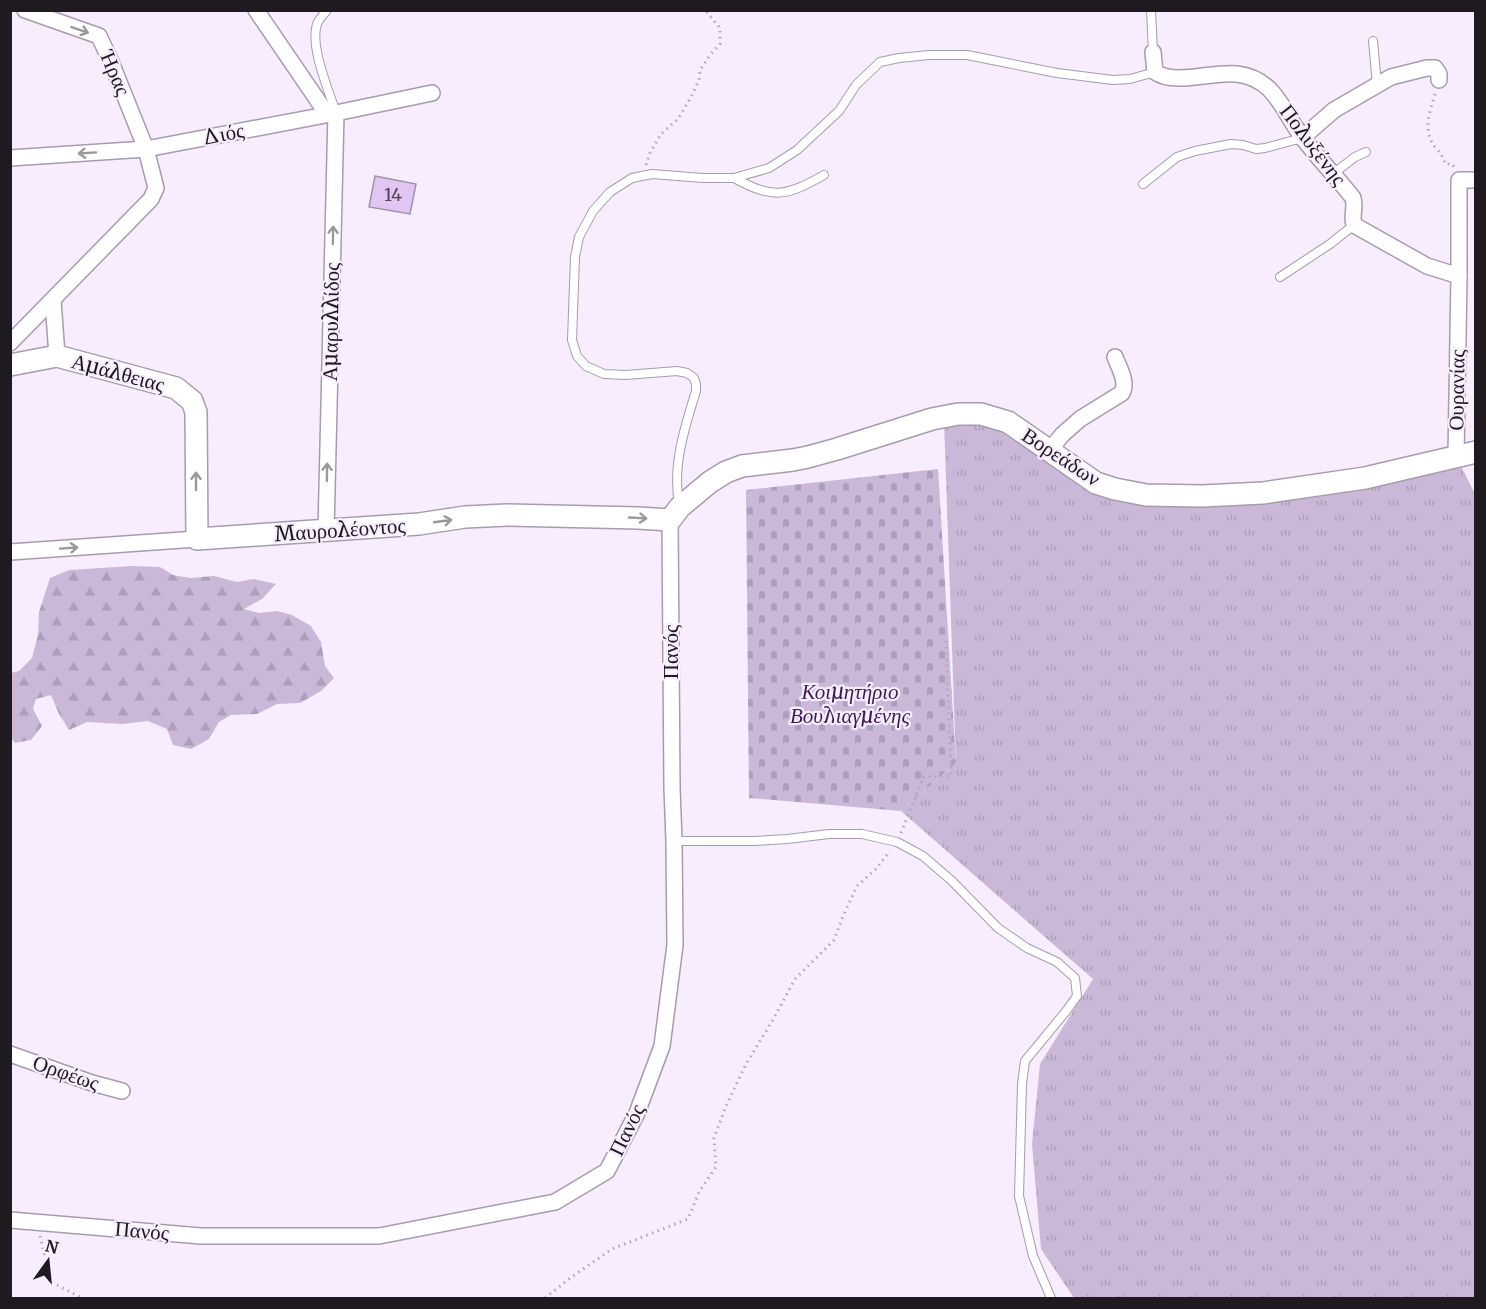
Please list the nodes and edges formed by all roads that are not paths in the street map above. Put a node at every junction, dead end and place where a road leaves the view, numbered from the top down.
1 (25, 10) edge
2 (256, 10) edge
3 (327, 10) edge
4 (1151, 10) edge
5 (1373, 41) dead end
6 (1153, 52) joint
7 (1155, 72) junction
8 (1439, 81) road end
9 (1377, 85) junction
10 (432, 93) dead end
11 (331, 114) junction
12 (1302, 138) junction
13 (146, 149) junction
14 (1366, 153) dead end
15 (10, 158) edge
16 (1334, 173) junction
17 (824, 175) dead end
18 (734, 178) junction
19 (1476, 180) edge
20 (1143, 184) dead end
21 (1354, 225) junction
22 (1459, 276) junction
23 (1280, 278) dead end
24 (53, 300) junction
25 (10, 343) edge
26 (57, 356) junction
27 (1114, 357) dead end
28 (10, 365) edge
29 (1050, 450) junction
30 (1466, 454) edge
31 (675, 514) junction
32 (326, 531) junction
33 (197, 539) junction
34 (10, 552) edge
35 (674, 841) junction
36 (10, 1054) edge
37 (122, 1091) dead end
38 (10, 1220) edge
39 (1051, 1299) edge

1 -> 13 street, Ήρας
2 - 11 street
3 - 11 lane
4 - 6 lane
5 - 9 lane
6 - 7 street
7 - 12 street, Πολυξένης
7 - 18 lane
8 - 9 street
9 - 12 street
10 - 11 street, Διός
11 - 13 street, Διός
32 -> 11 street, Αμαρυλλίδος
12 - 16 street, Πολυξένης
12 - 20 lane
13 -> 15 street, Διός
13 - 24 street, Ήρας
14 - 16 lane
16 - 21 street, Πολυξένης
17 - 18 lane
18 - 31 lane
19 - 22 street, Ουρανίας
21 - 22 street
21 - 23 lane
22 - 30 street, Ουρανίας
24 - 25 street, Ήρας
24 - 26 street
26 - 28 street, Αμάλθειας
33 -> 26 street, Αμάλθειας
27 - 29 street
29 - 30 street, Βορεάδων
29 - 31 street, Βορεάδων
32 -> 31 street, Μαυρολέοντος
31 - 35 street, Πανός
32 - 33 street, Μαυρολέοντος
34 -> 33 street, Μαυρολέοντος
35 - 38 street, Πανός
35 - 39 lane
36 - 37 street, Ορφέως

